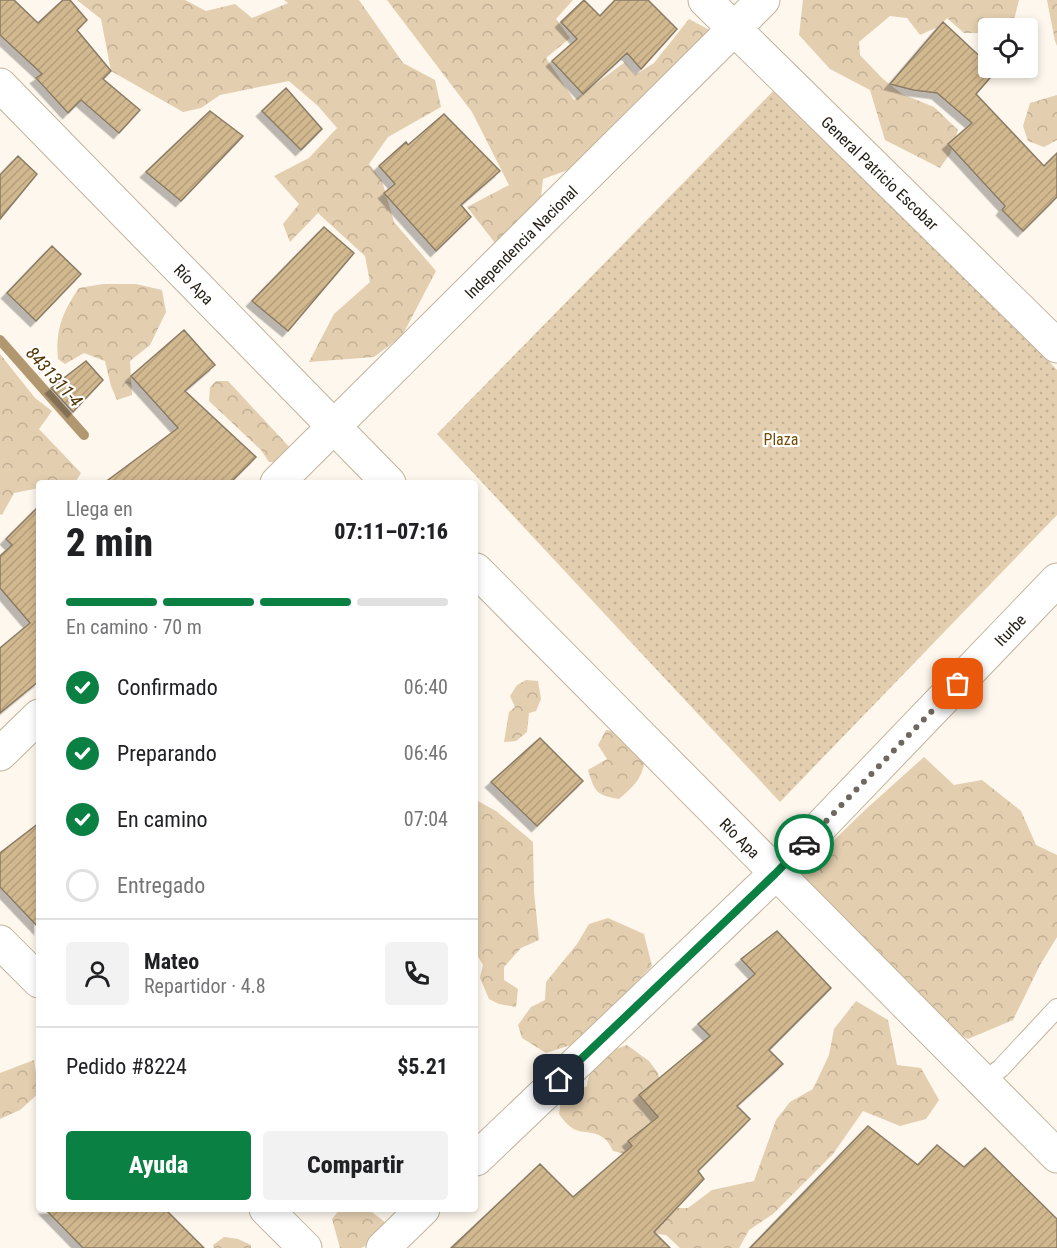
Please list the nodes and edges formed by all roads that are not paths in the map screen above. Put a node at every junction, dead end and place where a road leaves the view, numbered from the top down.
1 (705, 0) edge
2 (764, 0) edge
3 (734, 30) junction
4 (0, 85) edge
5 (1057, 346) edge
6 (334, 427) junction
7 (280, 480) edge
8 (386, 480) edge
9 (478, 572) edge
10 (1057, 580) edge
11 (36, 719) edge
12 (0, 754) edge
13 (775, 874) junction
14 (0, 942) edge
15 (36, 978) edge
16 (1057, 1008) edge
17 (983, 1082) junction
18 (1057, 1156) edge
19 (478, 1157) edge
20 (269, 1212) edge
21 (420, 1212) edge
22 (305, 1248) edge
23 (382, 1248) edge

1 - 3 street, General Patricio Escobar
2 - 3 street, Independencia Nacional
3 - 5 street, General Patricio Escobar
3 - 6 street, Independencia Nacional
4 - 6 street, Río Apa
6 - 7 street, Independencia Nacional
6 - 8 street, Río Apa
9 - 13 street, Río Apa
10 - 13 street, Iturbe
11 - 12 street
13 - 17 street, Río Apa
13 - 19 street, Iturbe
14 - 15 street
16 - 17 lane
17 - 18 street, Río Apa
20 - 22 street
21 - 23 street

